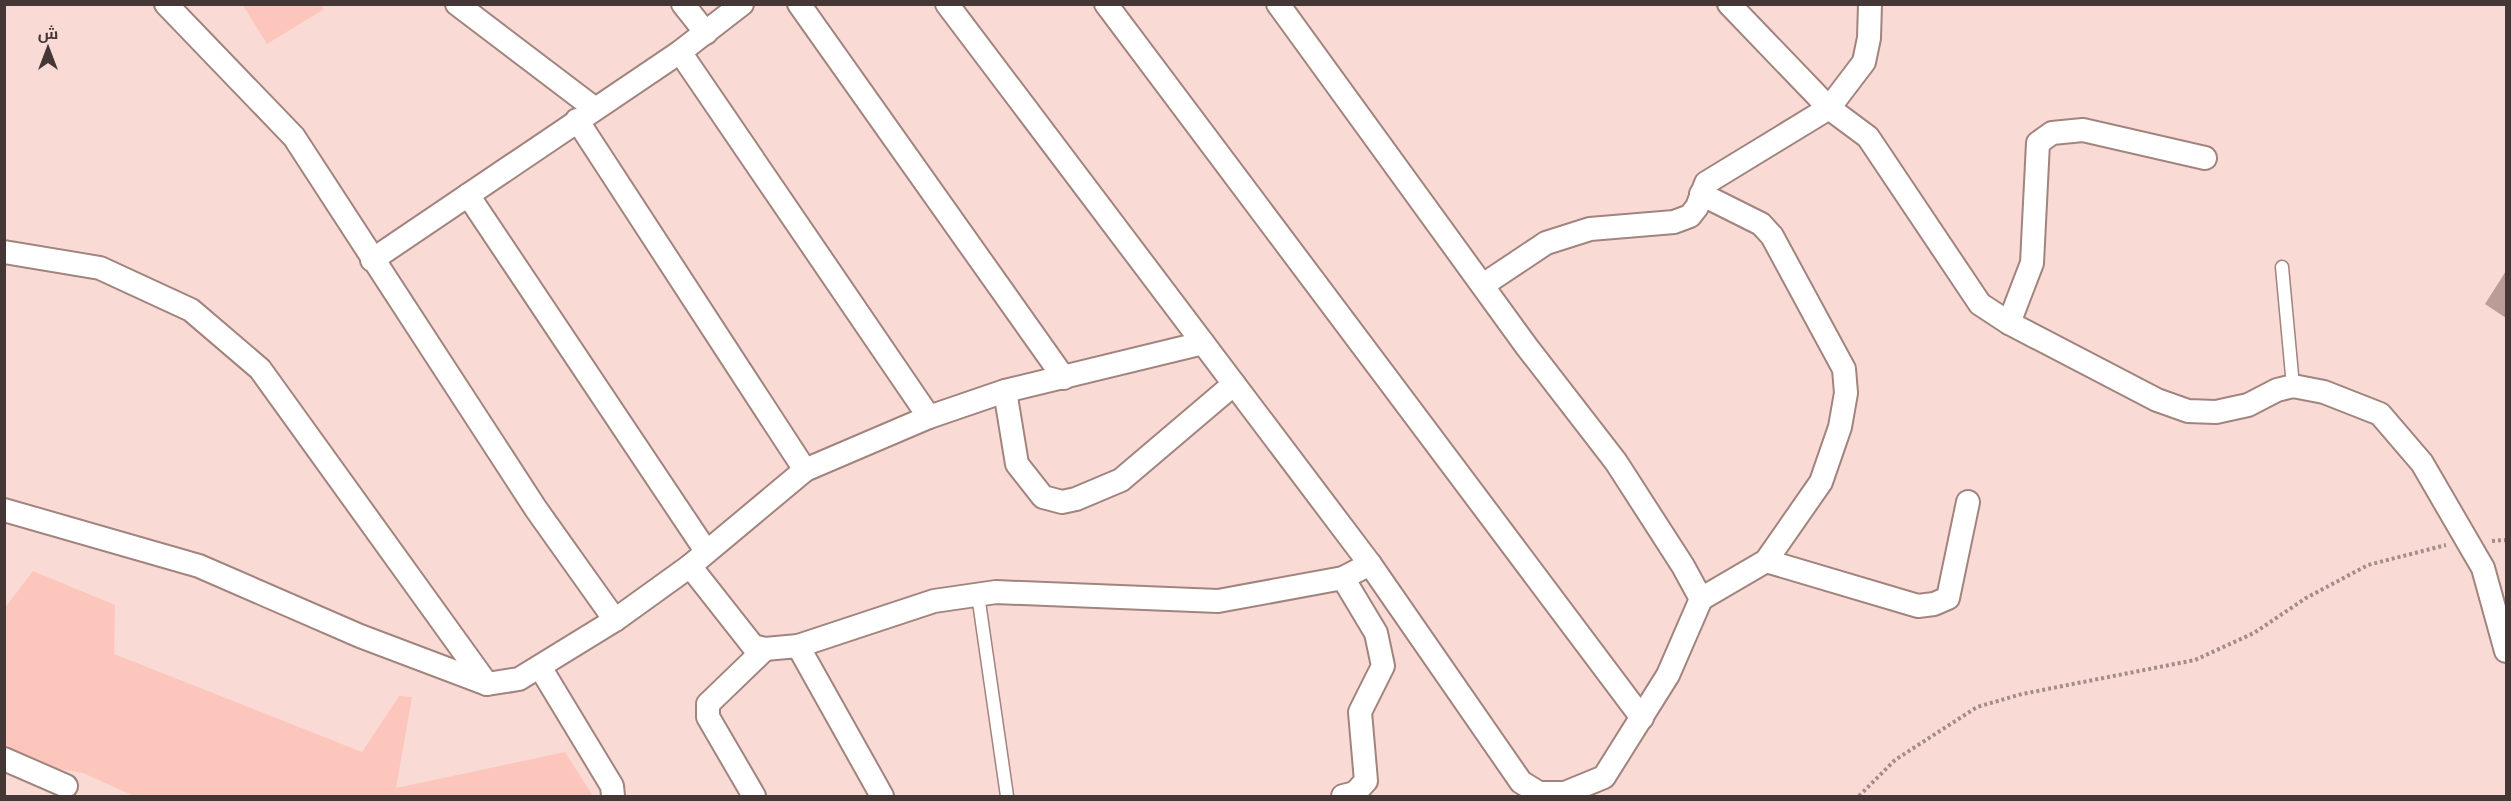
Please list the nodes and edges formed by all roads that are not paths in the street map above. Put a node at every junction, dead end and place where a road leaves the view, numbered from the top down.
1 (166, 4) edge
2 (457, 4) edge
3 (683, 4) edge
4 (742, 4) edge
5 (800, 4) edge
6 (946, 4) edge
7 (1106, 4) edge
8 (1278, 4) edge
9 (1729, 4) edge
10 (1870, 4) edge
11 (706, 33) junction
12 (680, 52) junction
13 (1829, 108) junction
14 (585, 114) junction
15 (2205, 158) dead end
16 (1701, 194) junction
17 (468, 195) junction
18 (4, 252) edge
19 (372, 260) junction
20 (2282, 267) dead end
21 (1483, 285) junction
22 (2009, 323) junction
23 (1203, 343) junction
24 (1064, 378) junction
25 (1234, 384) junction
26 (2293, 386) junction
27 (1005, 391) junction
28 (929, 417) junction
29 (806, 470) junction
30 (1968, 502) dead end
31 (4, 510) edge
32 (698, 558) junction
33 (1766, 561) junction
34 (1370, 564) junction
35 (1343, 578) junction
36 (978, 595) junction
37 (1701, 599) junction
38 (615, 620) junction
39 (798, 646) junction
40 (765, 649) junction
41 (2506, 651) edge
42 (540, 666) junction
43 (487, 684) junction
44 (1642, 718) junction
45 (4, 759) edge
46 (66, 786) dead end
47 (1607, 787) edge
48 (616, 793) edge
49 (1351, 795) edge
50 (754, 796) edge
51 (882, 796) edge
52 (1007, 796) edge

1 - 19 street
2 - 14 street
3 - 11 street
4 - 11 street
5 - 24 street
6 - 23 street
7 - 44 street
8 - 21 street
9 - 13 street
10 - 13 street
11 - 12 street
12 - 14 street
12 - 28 street
13 - 16 street
13 - 22 street
14 - 17 street
14 - 29 street
15 - 22 street
16 - 21 street
16 - 33 street
17 - 19 street
17 - 32 street
18 - 43 street
19 - 38 street
20 - 26 lane
21 - 37 street
22 - 26 street
23 - 24 street
23 - 25 street
24 - 27 street
25 - 27 street
25 - 34 street
26 - 41 street
27 - 28 street
28 - 29 street
29 - 32 street
30 - 33 street
31 - 43 street
32 - 38 street
32 - 40 street
33 - 37 street
34 - 35 street
34 - 47 street
35 - 36 street
35 - 49 street
36 - 39 street
36 - 52 lane
37 - 44 street
38 - 42 street
39 - 40 street
39 - 51 street
40 - 50 street
42 - 43 street
42 - 48 street
44 - 47 street
45 - 46 street

